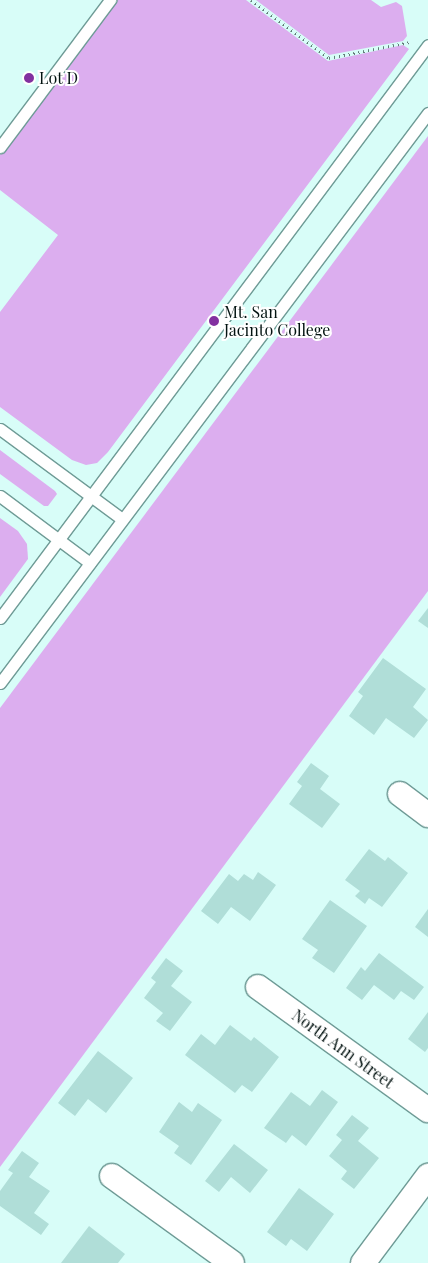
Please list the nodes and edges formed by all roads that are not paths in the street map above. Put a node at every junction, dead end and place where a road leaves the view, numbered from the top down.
1 (110, 0) edge
2 (428, 45) edge
3 (428, 113) edge
4 (0, 147) edge
5 (0, 430) edge
6 (0, 496) edge
7 (91, 496) junction
8 (122, 519) junction
9 (59, 539) junction
10 (90, 563) junction
11 (0, 618) edge
12 (0, 684) edge
13 (400, 794) dead end
14 (428, 815) edge
15 (258, 987) dead end
16 (428, 1110) edge
17 (112, 1176) dead end
18 (428, 1176) edge
19 (232, 1263) edge
20 (363, 1263) edge

1 - 4 lane
2 - 7 lane
3 - 8 lane
5 - 7 lane
6 - 9 lane
7 - 8 lane
7 - 9 lane
8 - 10 lane
9 - 10 lane
9 - 11 lane
10 - 12 lane
13 - 14 street
15 - 16 street, North Ann Street
17 - 19 street
18 - 20 street

